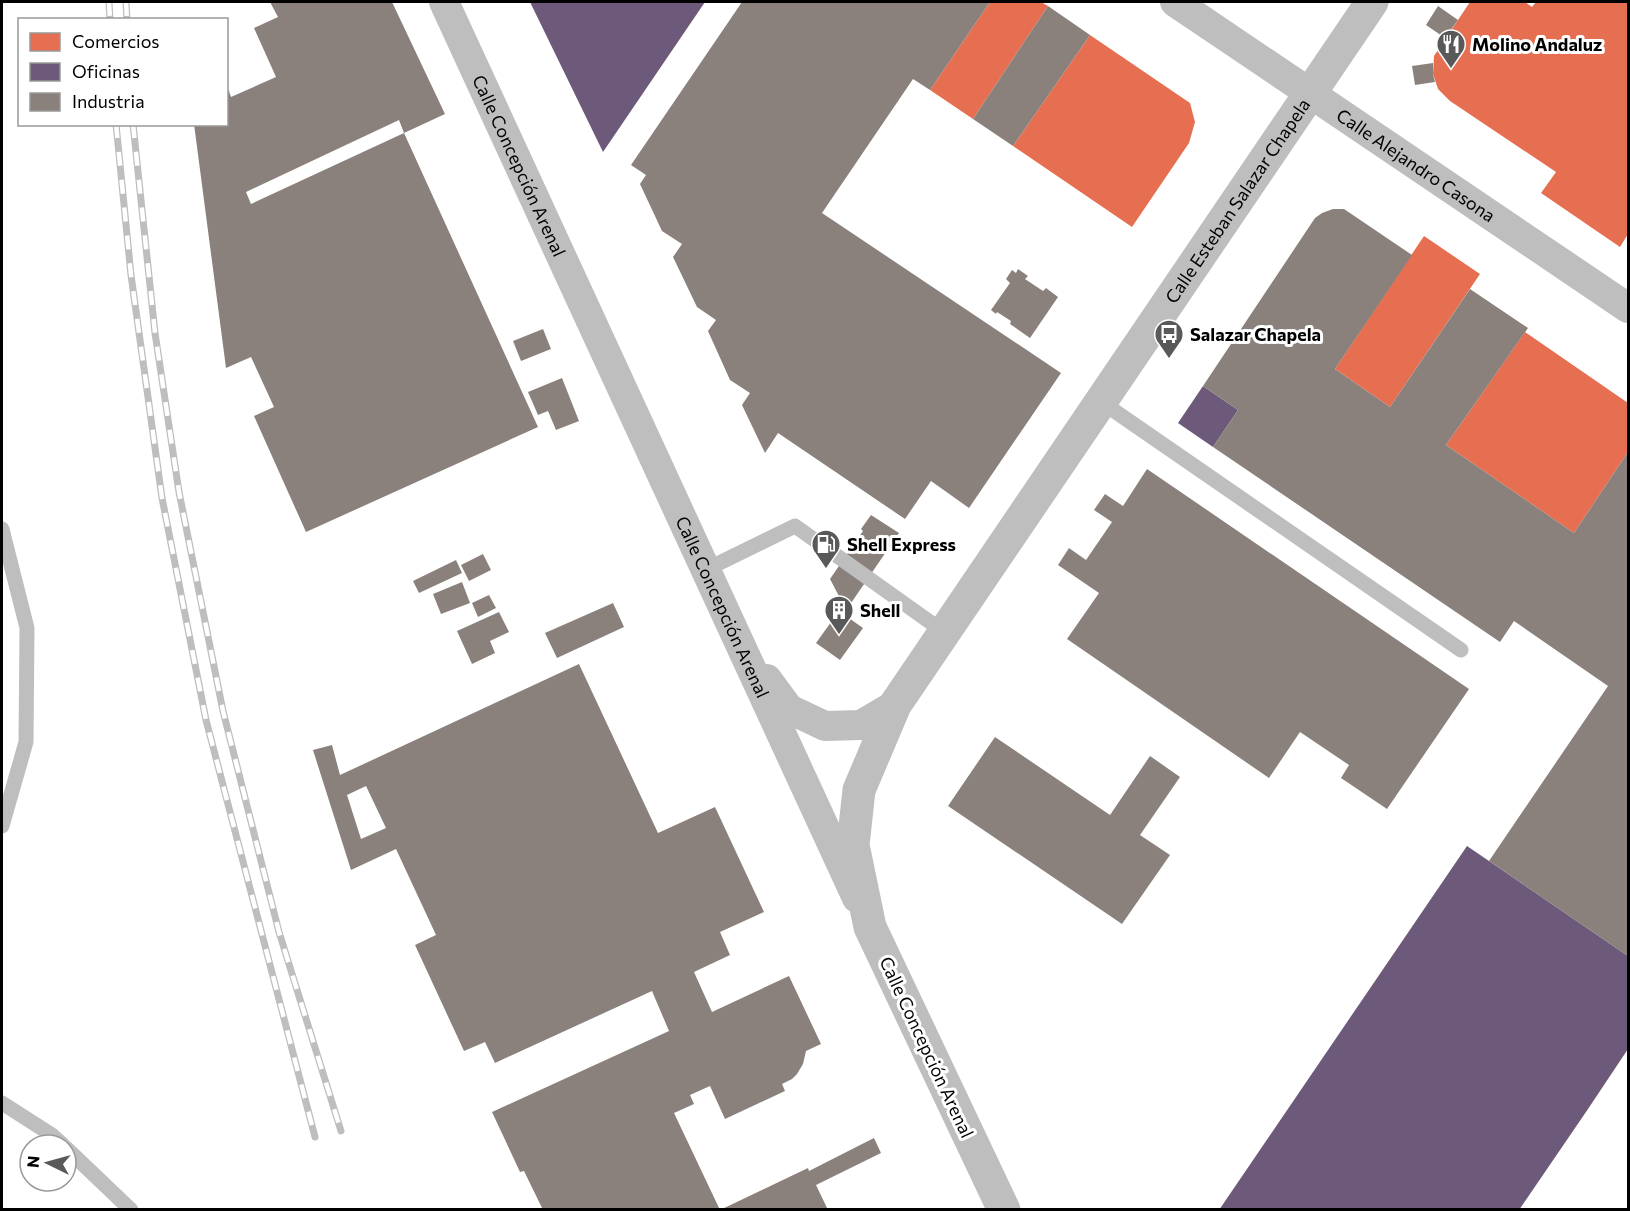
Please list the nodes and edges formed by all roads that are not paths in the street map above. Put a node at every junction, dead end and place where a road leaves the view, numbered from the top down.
1 (444, 2) edge
2 (1175, 2) edge
3 (1372, 2) edge
4 (1310, 92) junction
5 (1629, 309) edge
6 (1100, 401) junction
7 (2, 529) edge
8 (705, 570) junction
9 (944, 632) junction
10 (735, 636) junction
11 (1461, 650) dead end
12 (895, 705) junction
13 (2, 826) edge
14 (870, 927) junction
15 (2, 1103) edge
16 (49, 1133) edge
17 (78, 1159) edge
18 (131, 1209) edge
19 (1004, 1209) edge

1 - 8 street, Calle Concepción Arenal
2 - 4 street, Calle Alejandro Casona
3 - 4 street, Calle Esteban Salazar Chapela
4 - 5 street, Calle Alejandro Casona
4 - 6 street, Calle Esteban Salazar Chapela
6 - 9 street, Calle Esteban Salazar Chapela
6 - 11 lane
7 - 13 lane
8 - 9 lane
8 - 10 street, Calle Concepción Arenal
9 - 12 street, Calle Esteban Salazar Chapela
10 - 12 street, Calle Esteban Salazar Chapela
10 - 14 street, Calle Concepción Arenal
12 - 14 street, Calle Esteban Salazar Chapela
14 - 19 street, Calle Concepción Arenal
15 - 16 lane
17 - 18 lane

